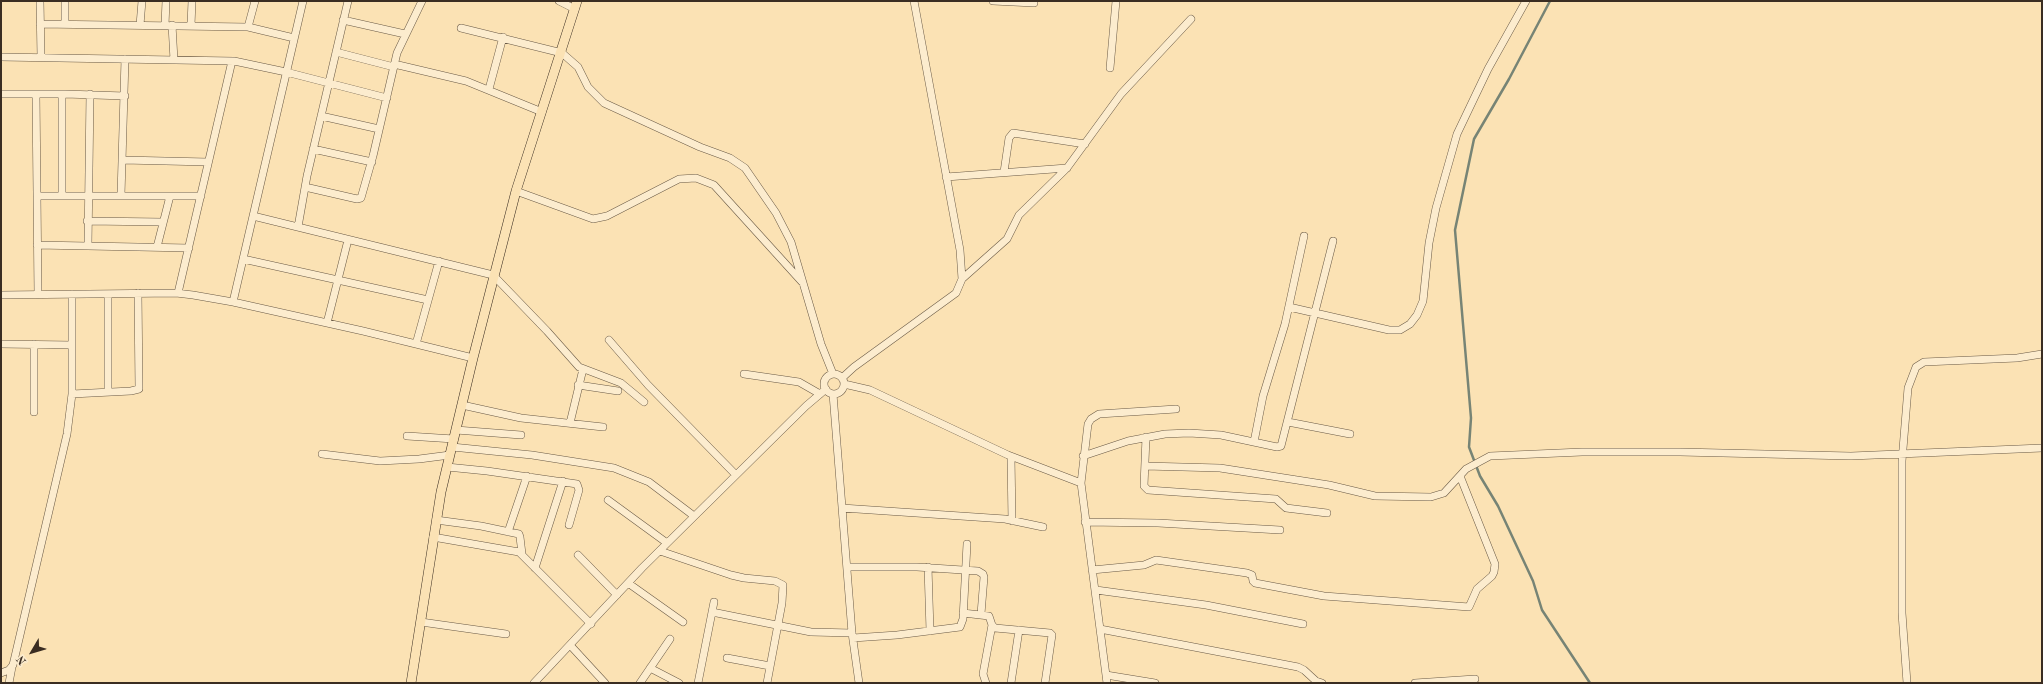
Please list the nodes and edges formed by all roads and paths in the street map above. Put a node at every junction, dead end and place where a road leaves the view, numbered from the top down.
1 (40, 1) edge
2 (65, 1) edge
3 (142, 1) edge
4 (166, 1) edge
5 (192, 1) edge
6 (255, 1) edge
7 (303, 1) edge
8 (348, 1) edge
9 (422, 1) edge
10 (559, 1) edge
11 (914, 1) edge
12 (993, 1) edge
13 (1116, 1) edge
14 (1526, 1) edge
15 (1034, 2) dead end
16 (576, 5) edge
17 (1191, 19) dead end
18 (343, 20) junction
19 (40, 24) junction
20 (65, 24) junction
21 (140, 25) junction
22 (168, 25) junction
23 (192, 25) junction
24 (248, 27) junction
25 (461, 28) dead end
26 (405, 34) junction
27 (503, 37) junction
28 (294, 38) junction
29 (336, 52) junction
30 (562, 53) junction
31 (1, 57) edge
32 (41, 57) junction
33 (125, 59) junction
34 (174, 60) junction
35 (232, 61) junction
36 (394, 65) junction
37 (1110, 68) dead end
38 (286, 72) junction
39 (329, 83) junction
40 (489, 89) junction
41 (1, 94) edge
42 (36, 94) junction
43 (62, 94) junction
44 (90, 94) junction
45 (125, 96) junction
46 (387, 98) junction
47 (542, 112) junction
48 (321, 116) junction
49 (380, 129) junction
50 (1085, 144) junction
51 (313, 149) junction
52 (123, 160) junction
53 (208, 162) junction
54 (372, 162) junction
55 (1067, 168) junction
56 (1004, 172) junction
57 (946, 177) junction
58 (305, 187) junction
59 (516, 191) junction
60 (88, 195) junction
61 (121, 195) junction
62 (36, 196) junction
63 (62, 196) junction
64 (170, 196) junction
65 (201, 196) junction
66 (253, 216) junction
67 (87, 221) junction
68 (163, 222) junction
69 (298, 227) junction
70 (1304, 236) dead end
71 (348, 240) junction
72 (1333, 241) dead end
73 (37, 245) junction
74 (88, 246) junction
75 (157, 247) junction
76 (190, 248) junction
77 (243, 259) junction
78 (439, 261) junction
79 (493, 275) junction
80 (962, 279) junction
81 (338, 280) junction
82 (804, 285) junction
83 (138, 293) junction
84 (72, 294) junction
85 (108, 294) junction
86 (178, 294) junction
87 (1, 295) edge
88 (38, 295) junction
89 (428, 300) junction
90 (233, 302) junction
91 (1289, 307) junction
92 (1316, 313) junction
93 (327, 323) junction
94 (609, 340) dead end
95 (1, 344) edge
96 (34, 344) junction
97 (416, 344) junction
98 (72, 345) junction
99 (2042, 354) edge
100 (472, 358) junction
101 (582, 369) junction
102 (744, 374) dead end
103 (833, 374) junction
104 (843, 381) junction
105 (578, 385) junction
106 (826, 389) junction
107 (618, 391) dead end
108 (108, 392) junction
109 (72, 394) junction
110 (820, 394) junction
111 (833, 394) junction
112 (644, 402) dead end
113 (462, 405) junction
114 (1176, 409) dead end
115 (34, 412) dead end
116 (1288, 422) junction
117 (570, 423) junction
118 (603, 427) dead end
119 (1350, 434) dead end
120 (521, 435) dead end
121 (407, 436) dead end
122 (1146, 437) junction
123 (1254, 442) junction
124 (453, 443) junction
125 (2042, 448) edge
126 (322, 454) dead end
127 (1903, 454) junction
128 (1083, 456) junction
129 (1011, 457) junction
130 (1145, 466) junction
131 (447, 467) junction
132 (736, 474) junction
133 (527, 476) junction
134 (1460, 476) junction
135 (562, 481) junction
136 (1081, 483) junction
137 (608, 500) dead end
138 (842, 508) junction
139 (1327, 513) dead end
140 (694, 516) junction
141 (436, 520) junction
142 (1012, 521) junction
143 (1086, 522) junction
144 (569, 525) dead end
145 (1043, 527) dead end
146 (1280, 530) dead end
147 (508, 532) junction
148 (433, 537) junction
149 (667, 543) junction
150 (967, 544) dead end
151 (660, 551) junction
152 (522, 554) junction
153 (578, 555) dead end
154 (847, 567) junction
155 (535, 568) junction
156 (928, 568) junction
157 (965, 569) junction
158 (1092, 570) junction
159 (628, 583) junction
160 (1096, 590) junction
161 (617, 595) junction
162 (714, 602) dead end
163 (712, 612) junction
164 (963, 614) junction
165 (981, 614) junction
166 (421, 622) junction
167 (683, 622) dead end
168 (591, 624) junction
169 (1303, 624) dead end
170 (778, 625) junction
171 (992, 626) junction
172 (1100, 629) junction
173 (1019, 630) junction
174 (930, 631) junction
175 (506, 634) dead end
176 (852, 636) junction
177 (670, 639) dead end
178 (570, 645) junction
179 (727, 658) dead end
180 (770, 666) junction
181 (12, 667) junction
182 (650, 668) junction
183 (1, 673) edge
184 (1106, 679) edge
185 (1475, 679) dead end
186 (9, 683) edge
187 (411, 683) edge
188 (534, 683) edge
189 (605, 683) edge
190 (640, 683) edge
191 (677, 683) edge
192 (698, 683) edge
193 (766, 683) edge
194 (859, 683) edge
195 (986, 683) edge
196 (1011, 683) edge
197 (1045, 683) edge
198 (1155, 683) edge
199 (1322, 683) edge
200 (1415, 683) edge
201 (1908, 683) edge

1 - 19 street
2 - 20 street
3 - 21 street
4 - 22 street
5 - 23 street
6 - 24 street
7 - 28 street
8 - 18 street
9 - 26 street
10 - 16 street
11 - 57 street
12 - 15 street
13 - 37 street
14 - 92 street
16 - 30 main road
17 - 50 street
18 - 26 street
18 - 29 street
19 - 20 street
19 - 32 street
20 - 21 street
21 - 22 street
22 - 23 street
22 - 34 street
23 - 24 street
24 - 28 street
25 - 27 street
26 - 36 street
27 - 30 street
27 - 40 street
28 - 38 street
29 - 36 street
29 - 39 street
30 - 47 main road
30 - 82 street
31 - 32 street
32 - 33 street
33 - 34 street
33 - 45 street
34 - 35 street
35 - 38 street
35 - 53 street
36 - 40 street
36 - 46 street
38 - 39 street
38 - 66 street
39 - 46 street
39 - 48 street
40 - 47 street
41 - 42 street
42 - 43 street
42 - 62 street
43 - 44 street
43 - 63 street
44 - 45 street
44 - 60 street
45 - 52 street
46 - 49 street
47 - 59 main road
48 - 49 street
48 - 51 street
49 - 54 street
50 - 55 street
50 - 56 street
51 - 54 street
51 - 58 street
52 - 53 street
52 - 61 street
53 - 65 street
54 - 58 street
55 - 56 street
55 - 80 street
56 - 57 street
57 - 80 street
58 - 69 street
59 - 79 main road
59 - 82 street
60 - 61 street
60 - 63 street
60 - 67 street
61 - 64 street
62 - 63 street
62 - 73 street
64 - 65 street
64 - 68 street
65 - 76 street
66 - 69 street
66 - 77 street
67 - 68 street
67 - 74 street
68 - 75 street
69 - 71 street
70 - 91 street
71 - 78 street
71 - 81 street
72 - 92 street
73 - 74 street
73 - 88 street
74 - 75 street
75 - 76 street
76 - 86 street
77 - 81 street
77 - 90 street
78 - 79 street
78 - 89 street
79 - 100 main road
79 - 101 street
80 - 104 street
81 - 89 street
81 - 93 street
82 - 103 street
83 - 85 street
83 - 86 street
83 - 108 street
84 - 85 street
84 - 88 street
84 - 98 street
85 - 108 street
86 - 90 street
87 - 88 street
89 - 97 street
90 - 93 street
91 - 92 street
91 - 123 street
92 - 116 street
93 - 97 street
94 - 132 street
95 - 96 street
96 - 98 street
96 - 115 street
97 - 100 street
98 - 109 street
99 - 127 street
100 - 113 main road
101 - 105 street
101 - 112 street
102 - 110 street
103 - 104 street
103 - 106 street
104 - 111 street
104 - 129 street
105 - 107 street
105 - 117 street
106 - 110 street
106 - 111 street
108 - 109 street
109 - 181 street
110 - 132 street
111 - 138 street
113 - 117 street
113 - 124 main road
114 - 128 street
116 - 119 street
116 - 123 street
117 - 118 street
120 - 124 street
121 - 124 street
122 - 123 street
122 - 128 street
122 - 130 street
124 - 126 street
124 - 131 main road
124 - 140 street
125 - 127 street
127 - 134 street
127 - 201 street
128 - 136 street
129 - 136 street
129 - 142 street
130 - 134 street
130 - 139 street
131 - 133 street
131 - 141 main road
132 - 140 street
133 - 135 street
133 - 147 street
134 - 158 street
135 - 144 street
135 - 155 street
136 - 143 street
137 - 149 street
138 - 142 street
138 - 154 street
140 - 149 street
141 - 147 street
141 - 148 main road
142 - 145 street
143 - 146 street
143 - 158 street
147 - 152 street
148 - 152 street
148 - 166 main road
149 - 151 street
150 - 157 street
151 - 159 street
151 - 170 street
152 - 155 street
153 - 161 street
154 - 156 street
154 - 176 street
155 - 168 street
156 - 157 street
156 - 174 street
157 - 164 street
157 - 165 street
158 - 160 street
159 - 161 street
159 - 167 street
160 - 169 street
160 - 172 street
161 - 168 street
162 - 163 street
163 - 170 street
163 - 192 street
164 - 165 street
164 - 174 street
165 - 171 street
166 - 175 street
166 - 187 main road
168 - 178 street
170 - 176 street
170 - 180 street
171 - 173 street
171 - 195 street
172 - 184 street
172 - 199 street
173 - 196 street
173 - 197 street
174 - 176 street
176 - 194 street
177 - 182 street
178 - 188 street
178 - 189 street
179 - 180 street
180 - 193 street
181 - 183 street
181 - 186 street
182 - 190 street
182 - 191 street
184 - 198 street
185 - 200 street

